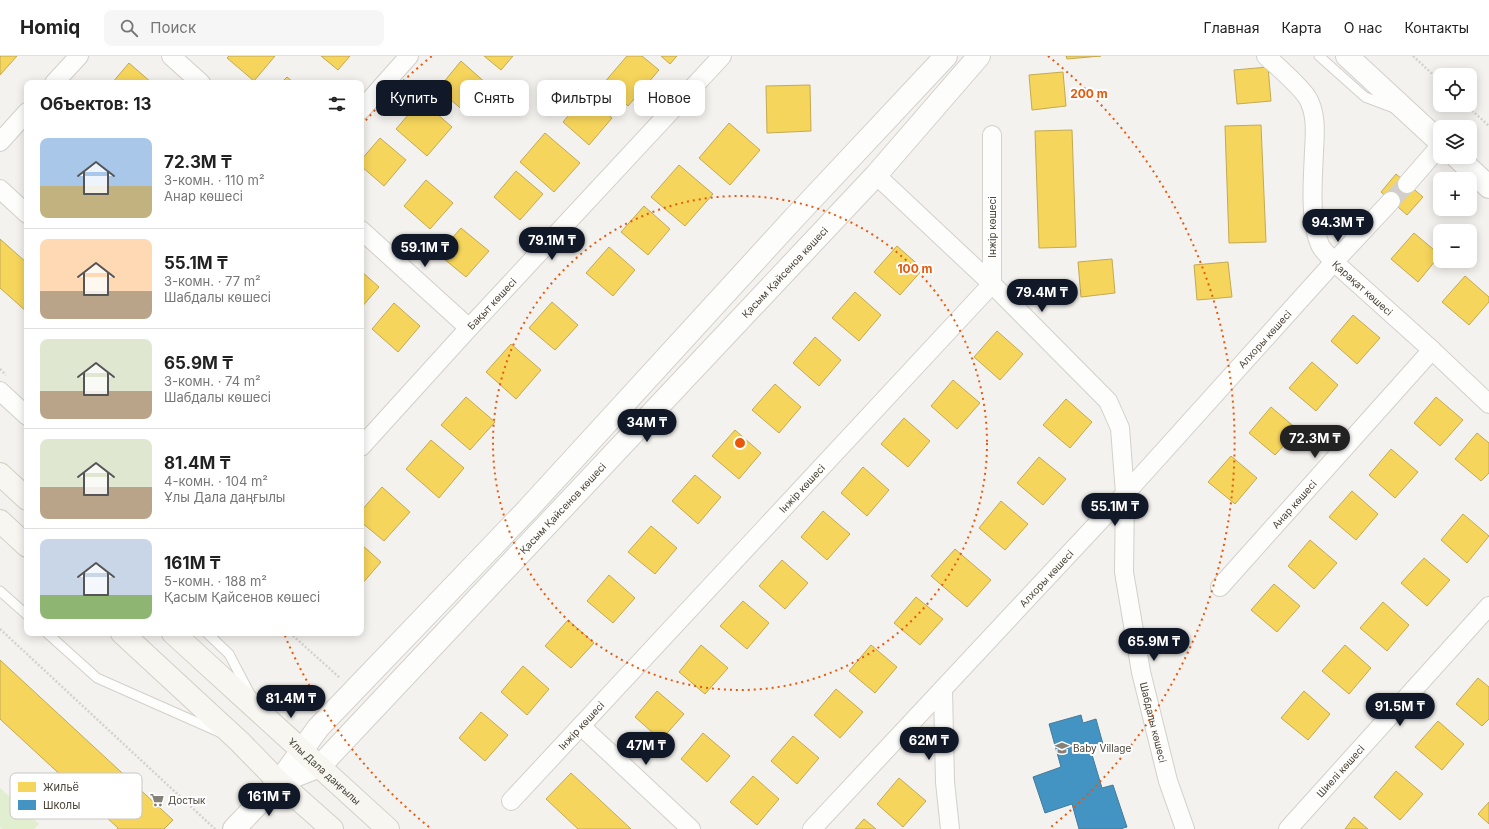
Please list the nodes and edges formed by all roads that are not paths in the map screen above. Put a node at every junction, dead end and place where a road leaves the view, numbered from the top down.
1 (79, 56) edge
2 (172, 56) edge
3 (410, 56) edge
4 (722, 56) edge
5 (946, 56) edge
6 (979, 56) edge
7 (1266, 56) edge
8 (1319, 56) edge
9 (1347, 56) edge
10 (57, 80) edge
11 (198, 80) edge
12 (364, 107) edge
13 (1409, 113) junction
14 (24, 115) edge
15 (992, 135) dead end
16 (1433, 135) edge
17 (0, 142) edge
18 (1433, 154) edge
19 (1464, 164) edge
20 (876, 175) junction
21 (1407, 184) tunnel mouth
22 (1489, 187) edge
23 (0, 189) edge
24 (1391, 201) tunnel mouth
25 (24, 211) edge
26 (364, 233) edge
27 (1334, 262) junction
28 (992, 284) junction
29 (469, 328) junction
30 (1432, 350) junction
31 (0, 391) edge
32 (1489, 404) edge
33 (24, 413) edge
34 (364, 444) edge
35 (0, 474) edge
36 (1126, 494) junction
37 (24, 496) edge
38 (0, 521) edge
39 (24, 543) edge
40 (1220, 587) dead end
41 (0, 591) edge
42 (1489, 606) edge
43 (24, 612) edge
44 (50, 636) edge
45 (125, 636) edge
46 (176, 636) edge
47 (210, 636) edge
48 (943, 690) junction
49 (260, 713) junction
50 (581, 726) junction
51 (240, 742) junction
52 (301, 751) junction
53 (320, 766) junction
54 (279, 782) junction
55 (511, 801) dead end
56 (234, 829) edge
57 (332, 829) edge
58 (388, 829) edge
59 (691, 829) edge
60 (812, 829) edge
61 (950, 829) edge
62 (1185, 829) edge
63 (1288, 829) edge

1 - 10 street
2 - 11 street
3 - 12 street
4 - 29 street, Бақыт көшесі
5 - 52 street, Қасым Қайсенов көшесі
6 - 20 street, Қасым Қайсенов көшесі
7 - 27 street, Қарақат көшесі
8 - 13 lane
9 - 13 street
13 - 16 street
14 - 17 street
15 - 28 street, Інжір көшесі
18 - 21 street
19 - 22 street
20 - 28 street, Шабдалы көшесі
20 - 53 street, Қасым Қайсенов көшесі
23 - 25 street
24 - 27 street, Алхоры көшесі
26 - 29 street
27 - 30 street, Қарақат көшесі
27 - 36 street, Алхоры көшесі
28 - 36 street, Шабдалы көшесі
28 - 50 street, Інжір көшесі
29 - 34 street, Бақыт көшесі
30 - 32 street, Қарақат көшесі
30 - 40 street, Анар көшесі
31 - 33 street
35 - 37 main road
36 - 48 street, Алхоры көшесі
36 - 62 street, Шабдалы көшесі
38 - 39 main road
41 - 43 lane
42 - 63 street, Шиелі көшесі
44 - 51 lane
45 - 51 main road
46 - 49 main road, Ұлы Дала даңғылы
47 - 49 lane
48 - 60 street, Алхоры көшесі
48 - 61 street
49 - 52 main road, Ұлы Дала даңғылы
50 - 55 street, Інжір көшесі
50 - 59 street
51 - 54 main road
52 - 53 main road, Ұлы Дала даңғылы
52 - 54 street, Қасым Қайсенов көшесі
53 - 54 street, Қасым Қайсенов көшесі
53 - 58 main road, Ұлы Дала даңғылы
54 - 56 street, Қасым Қайсенов көшесі
54 - 57 main road

